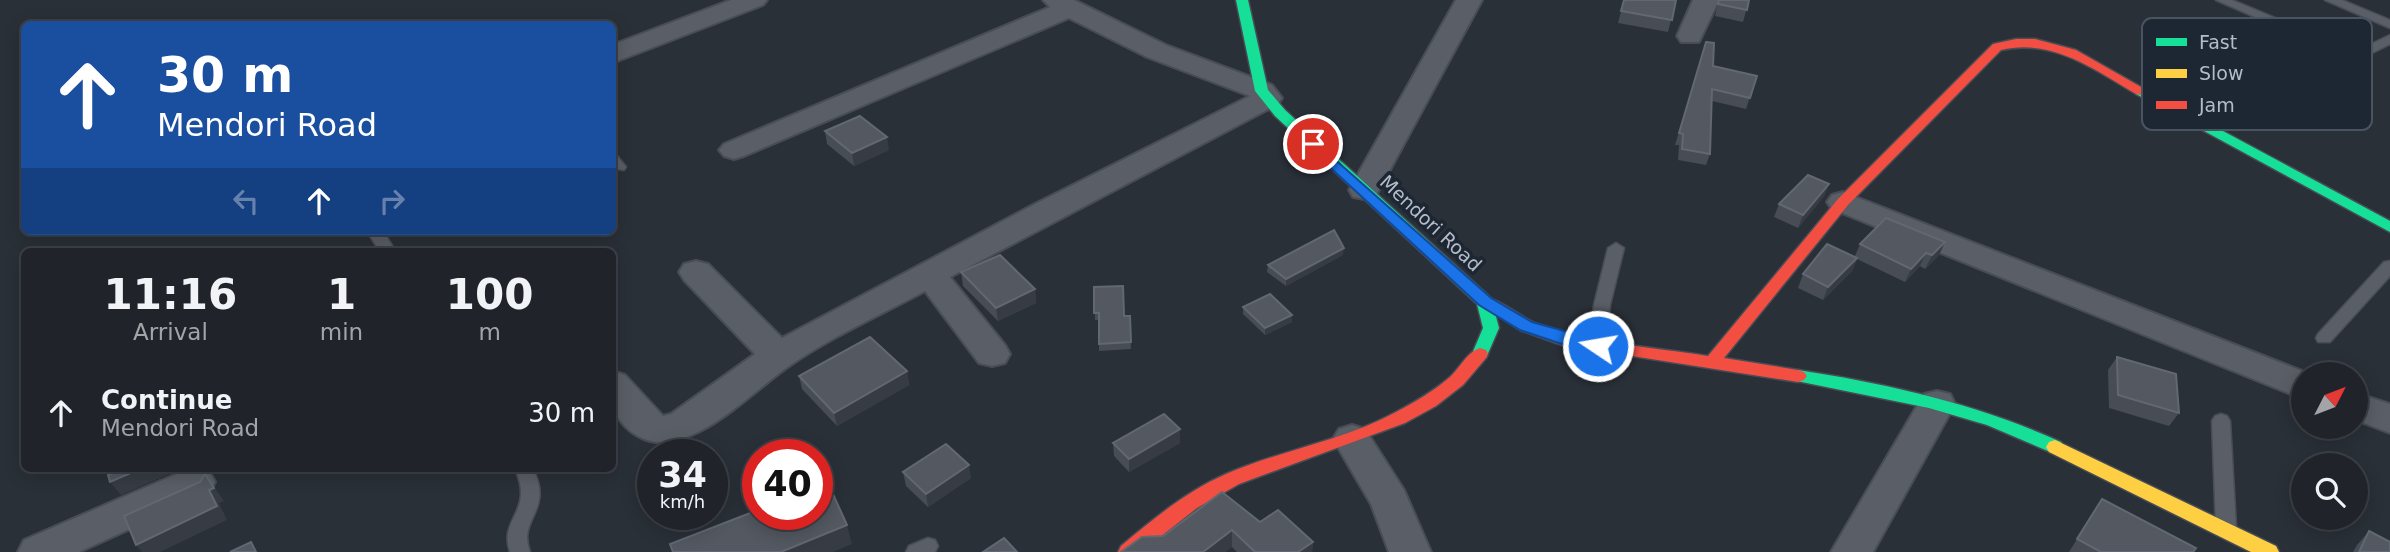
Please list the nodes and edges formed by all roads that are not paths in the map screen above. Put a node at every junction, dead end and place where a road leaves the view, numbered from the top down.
1 (754, 0) edge
2 (1241, 0) edge
3 (1469, 0) edge
4 (1706, 0) edge
5 (2222, 0) edge
6 (2331, 0) edge
7 (1063, 4) edge
8 (2265, 18) edge
9 (2390, 24) edge
10 (1690, 36) dead end
11 (2390, 39) edge
12 (2372, 48) edge
13 (616, 53) edge
14 (2142, 91) edge
15 (1265, 94) junction
16 (2213, 130) edge
17 (734, 150) dead end
18 (1363, 190) junction
19 (1843, 202) junction
20 (2390, 227) edge
21 (1616, 248) dead end
22 (2390, 266) edge
23 (696, 272) dead end
24 (931, 275) junction
25 (1485, 302) junction
26 (2324, 338) dead end
27 (1598, 346) junction
28 (992, 354) dead end
29 (778, 356) junction
30 (1712, 362) junction
31 (2291, 381) edge
32 (616, 389) edge
33 (1937, 404) junction
34 (2368, 411) edge
35 (2390, 419) edge
36 (2221, 421) dead end
37 (1352, 439) junction
38 (526, 472) edge
39 (195, 482) edge
40 (2226, 529) junction
41 (39, 552) edge
42 (520, 552) edge
43 (1128, 552) edge
44 (1410, 552) edge
45 (1852, 552) edge
46 (2269, 552) edge

1 - 13 street
2 - 15 street, Mendori Road
3 - 18 street
4 - 10 street
5 - 8 lane
6 - 9 lane
7 - 15 street
7 - 17 street
11 - 12 lane
14 - 19 street
15 - 18 street, Mendori Road
15 - 24 street
16 - 20 street
18 - 25 street, Mendori Road
19 - 30 street
19 - 31 street
21 - 27 lane
22 - 26 lane
23 - 29 street
24 - 28 street
24 - 29 street
25 - 27 street, Mendori Road
25 - 37 street
27 - 30 street, Mendori Road
29 - 32 street
30 - 33 street, Mendori Road
33 - 40 street, Mendori Road
33 - 45 street
34 - 35 street
36 - 40 lane
37 - 43 street
37 - 44 street
38 - 42 lane
39 - 41 street
40 - 46 street, Mendori Road

